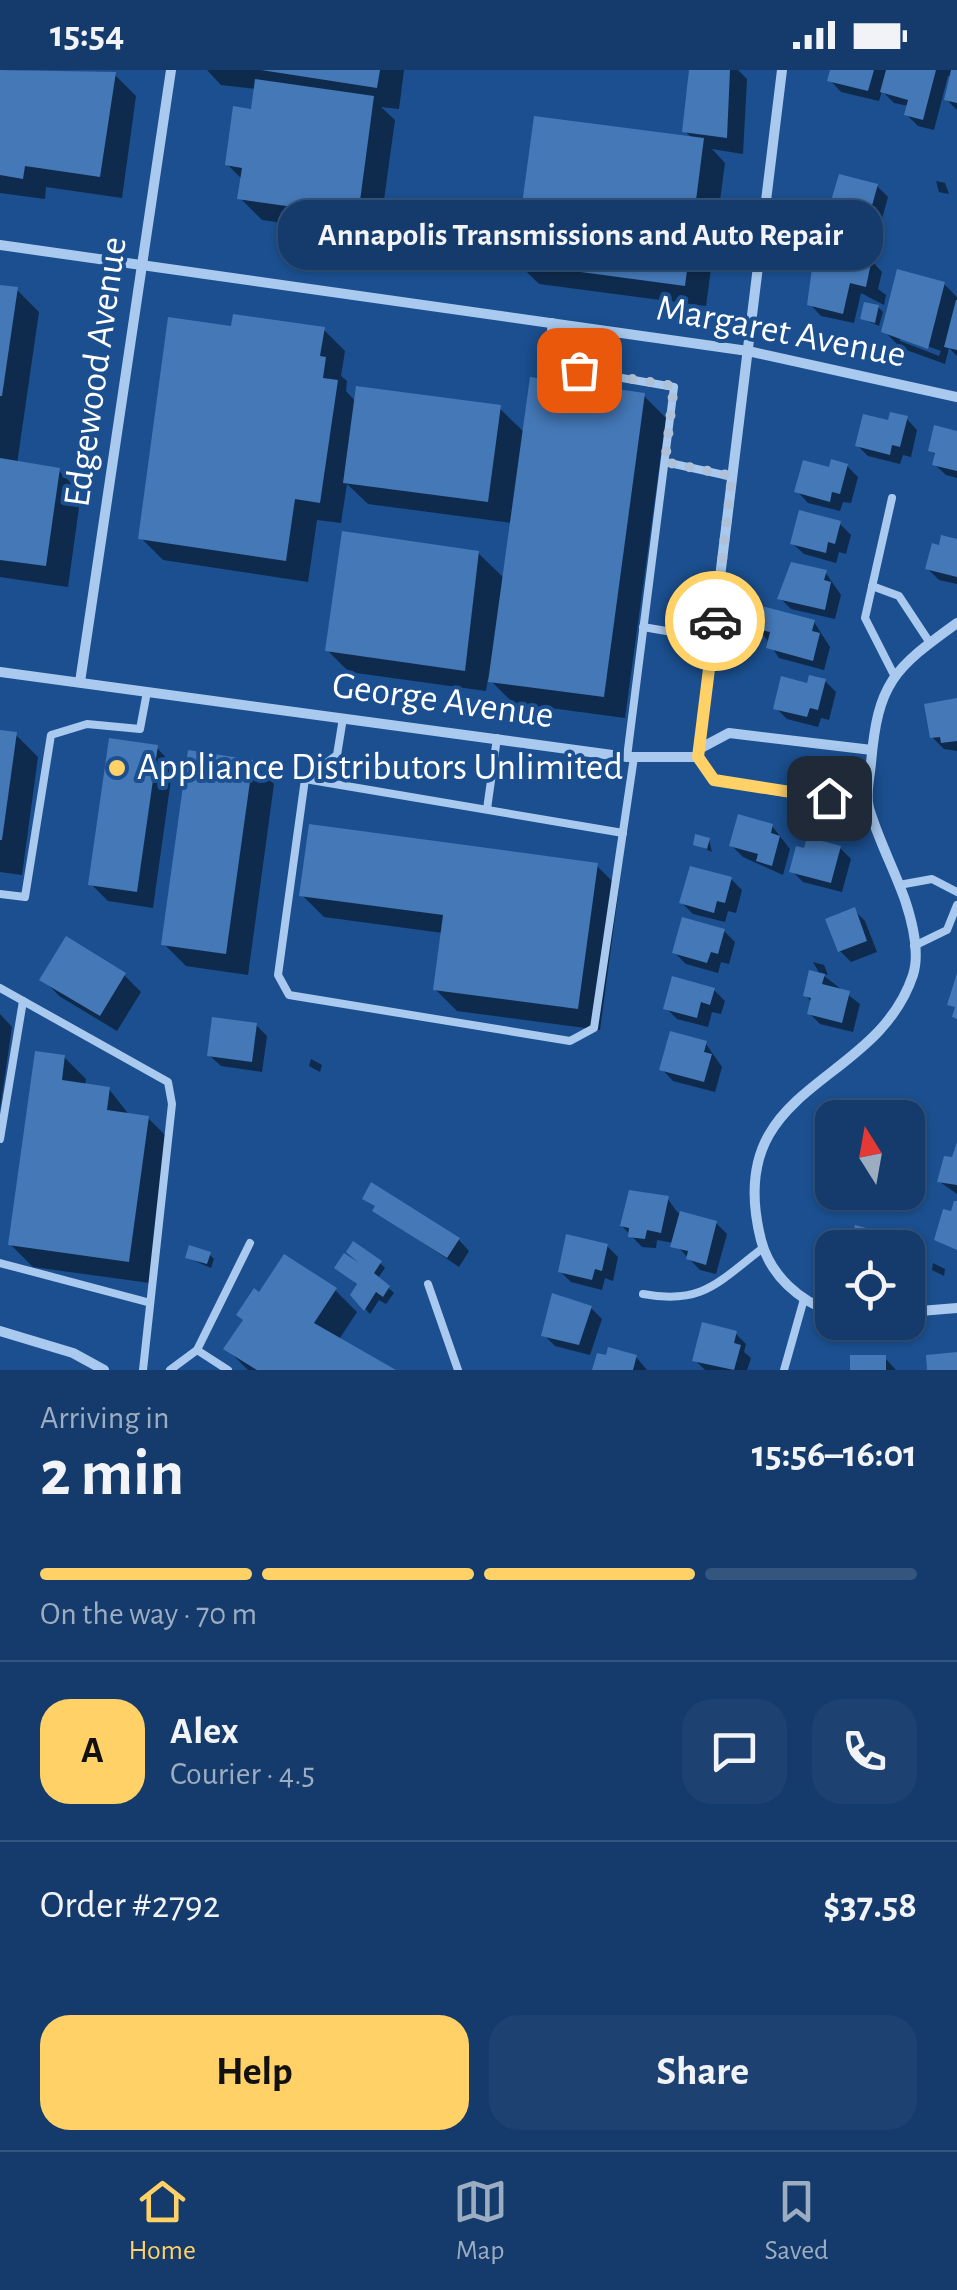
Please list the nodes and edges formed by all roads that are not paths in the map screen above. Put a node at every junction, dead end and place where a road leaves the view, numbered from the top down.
1 (171, 70) edge
2 (782, 70) edge
3 (0, 244) edge
4 (143, 264) junction
5 (552, 322) junction
6 (748, 350) junction
7 (957, 397) edge
8 (665, 462) junction
9 (732, 476) junction
10 (892, 498) dead end
11 (872, 586) junction
12 (957, 623) edge
13 (643, 627) junction
14 (714, 639) junction
15 (930, 642) junction
16 (0, 672) edge
17 (894, 676) junction
18 (80, 682) junction
19 (147, 692) junction
20 (343, 718) junction
21 (497, 738) junction
22 (872, 750) junction
23 (698, 753) junction
24 (631, 757) junction
25 (305, 779) junction
26 (867, 804) junction
27 (486, 809) junction
28 (623, 832) junction
29 (900, 884) junction
30 (957, 892) edge
31 (0, 894) edge
32 (957, 905) edge
33 (914, 946) junction
34 (0, 988) edge
35 (23, 1001) junction
36 (0, 1139) edge
37 (250, 1243) dead end
38 (763, 1248) junction
39 (0, 1262) edge
40 (428, 1284) dead end
41 (643, 1294) dead end
42 (804, 1299) junction
43 (147, 1302) junction
44 (815, 1304) edge
45 (957, 1308) edge
46 (925, 1311) edge
47 (0, 1331) edge
48 (197, 1350) junction
49 (104, 1370) edge
50 (144, 1370) edge
51 (170, 1370) edge
52 (228, 1370) edge
53 (458, 1370) edge
54 (784, 1370) edge

1 - 4 street, Edgewood Avenue
2 - 6 street
3 - 4 street, Margaret Avenue
4 - 5 street, Margaret Avenue
4 - 18 street, Edgewood Avenue
5 - 6 street, Margaret Avenue
5 - 8 lane
6 - 7 street, Margaret Avenue
6 - 9 street
8 - 9 lane
8 - 13 lane
9 - 14 street
10 - 11 lane
11 - 15 lane
11 - 17 lane
12 - 15 street
13 - 14 lane
13 - 24 lane
14 - 23 street
15 - 17 street
16 - 18 street, George Avenue
17 - 22 street
18 - 19 street, George Avenue
19 - 20 street, George Avenue
19 - 31 lane
20 - 21 street, George Avenue
20 - 25 lane
21 - 24 street, George Avenue
21 - 27 lane
22 - 23 street, George Avenue
22 - 26 street
23 - 24 street, George Avenue
23 - 26 street
24 - 28 lane
25 - 27 lane
25 - 28 lane
26 - 29 street
27 - 28 lane
29 - 30 lane
29 - 33 street
32 - 33 lane
33 - 38 street
34 - 35 lane
35 - 36 lane
35 - 43 lane
37 - 48 lane
38 - 41 lane
38 - 42 street
39 - 43 lane
40 - 53 lane
42 - 44 street
42 - 54 lane
43 - 50 lane
45 - 46 street
47 - 49 street
48 - 51 lane
48 - 52 lane

